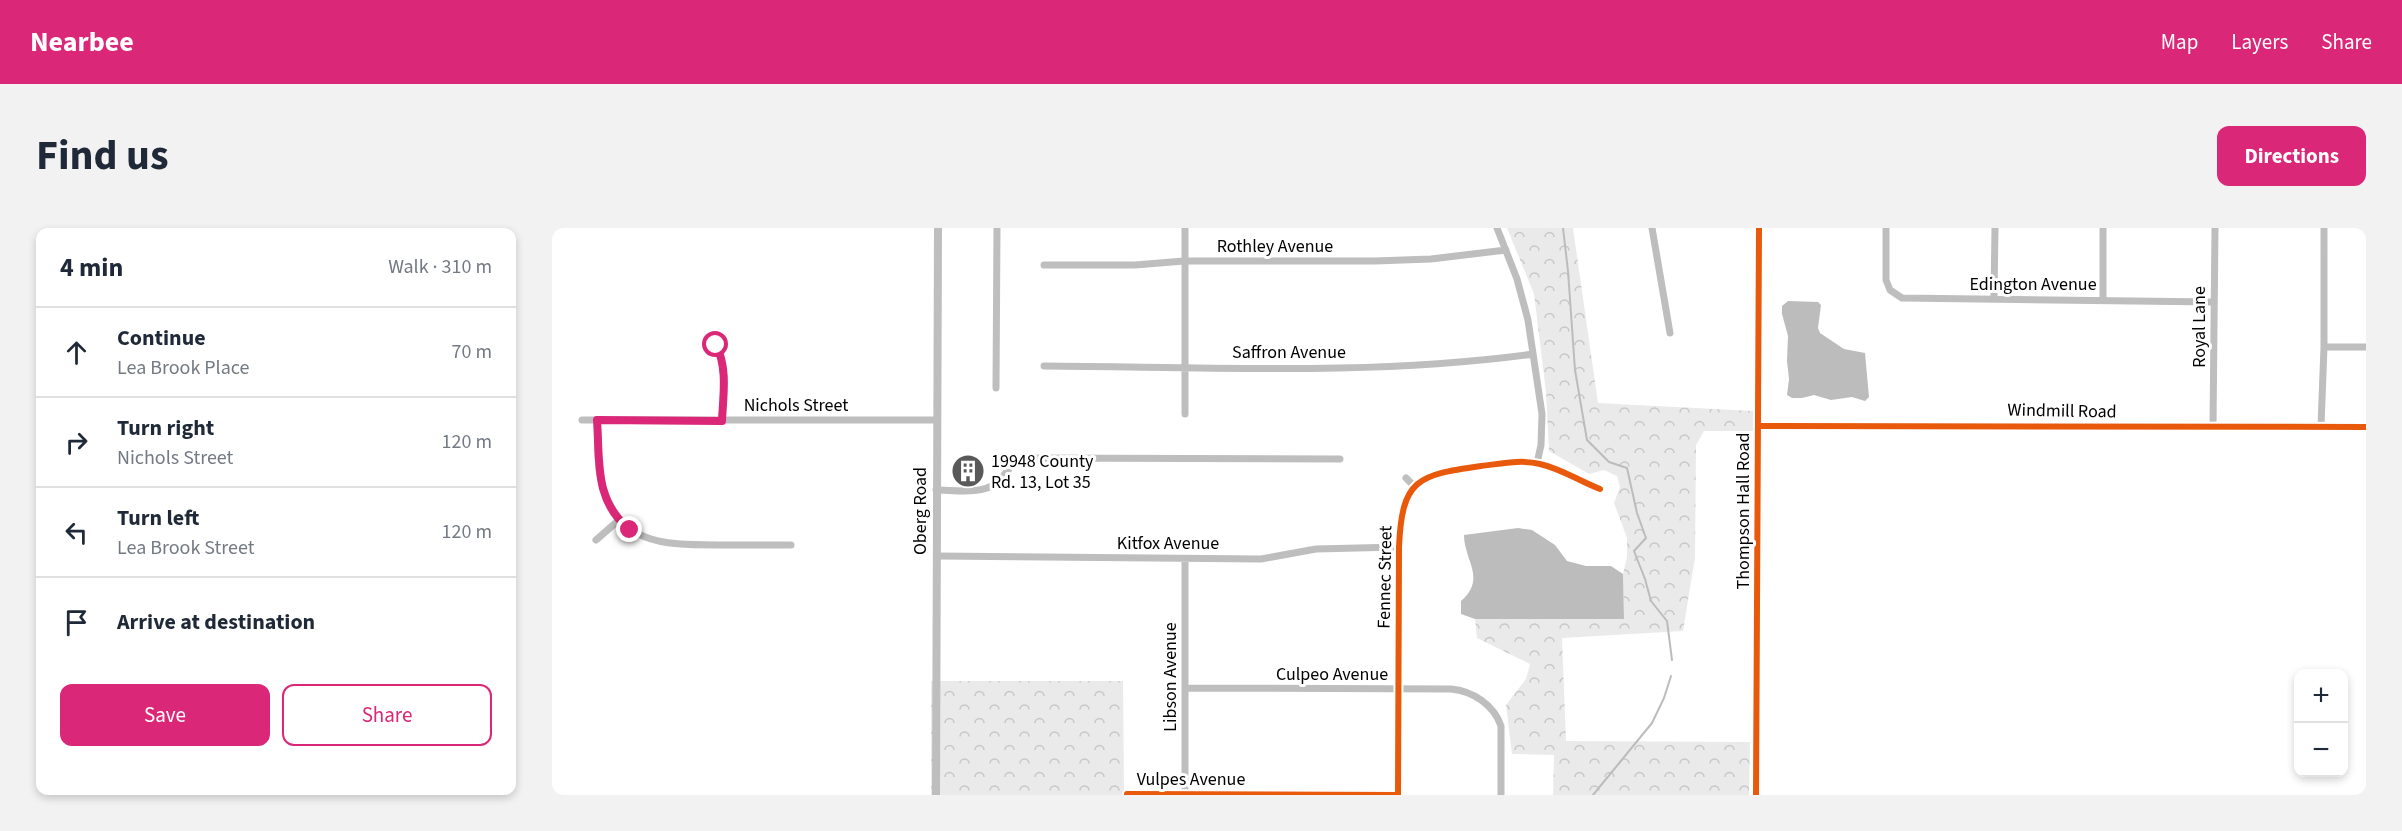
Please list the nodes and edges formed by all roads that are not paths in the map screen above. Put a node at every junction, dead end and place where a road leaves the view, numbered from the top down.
1 (938, 228) edge
2 (997, 228) edge
3 (1185, 228) edge
4 (1497, 228) edge
5 (1652, 228) edge
6 (1760, 228) edge
7 (1886, 228) edge
8 (1995, 228) edge
9 (2103, 228) edge
10 (2215, 228) edge
11 (2324, 228) edge
12 (1506, 250) junction
13 (1184, 261) junction
14 (1044, 265) dead end
15 (1994, 298) junction
16 (2103, 299) junction
17 (2214, 302) junction
18 (1670, 333) dead end
19 (716, 345) dead end
20 (2324, 346) junction
21 (2366, 347) edge
22 (1533, 354) junction
23 (1044, 366) dead end
24 (1184, 367) junction
25 (996, 388) dead end
26 (1185, 414) dead end
27 (582, 420) dead end
28 (597, 420) junction
29 (937, 420) junction
30 (722, 421) junction
31 (1758, 426) junction
32 (2321, 426) junction
33 (2213, 427) junction
34 (2366, 427) edge
35 (1340, 459) dead end
36 (1537, 463) junction
37 (1406, 478) dead end
38 (1414, 486) junction
39 (1600, 489) dead end
40 (936, 490) junction
41 (619, 520) junction
42 (596, 540) dead end
43 (791, 545) dead end
44 (1399, 547) junction
45 (936, 556) junction
46 (1185, 559) junction
47 (1185, 688) junction
48 (1399, 689) junction
49 (1127, 794) edge
50 (1185, 794) edge
51 (936, 795) edge
52 (1398, 795) edge
53 (1501, 795) edge
54 (1756, 795) edge

1 - 29 street, Oberg Road
2 - 25 street
3 - 13 street
4 - 12 street
5 - 18 street
6 - 31 street, Thompson Hall Road
7 - 15 street, Edington Avenue
8 - 15 street
9 - 16 street
10 - 17 street, Royal Lane
11 - 20 street
12 - 13 street, Rothley Avenue
12 - 22 street
13 - 14 street, Rothley Avenue
13 - 24 street
15 - 16 street, Edington Avenue
16 - 17 street, Edington Avenue
17 - 33 street, Royal Lane
19 - 30 street
20 - 21 street
20 - 32 street
22 - 24 street, Saffron Avenue
22 - 36 street
23 - 24 street, Saffron Avenue
24 - 26 street
27 - 28 street, Nichols Street
28 - 30 street, Nichols Street
28 - 41 street
29 - 30 street, Nichols Street
29 - 40 street, Oberg Road
31 - 33 street, Windmill Road
31 - 54 street, Thompson Hall Road
32 - 33 street, Windmill Road
32 - 34 street, Windmill Road
35 - 40 street
36 - 38 street
36 - 39 street
37 - 38 street
38 - 44 street, Fennec Street
40 - 45 street, Oberg Road
41 - 42 street
41 - 43 street
44 - 46 street, Kitfox Avenue
44 - 48 street, Fennec Street
45 - 46 street, Kitfox Avenue
45 - 51 street, Oberg Road
46 - 47 street, Libson Avenue
47 - 48 street, Culpeo Avenue
47 - 50 street, Libson Avenue
48 - 52 street, Fennec Street
48 - 53 street, Culpeo Avenue
49 - 50 street, Vulpes Avenue
50 - 52 street, Vulpes Avenue

